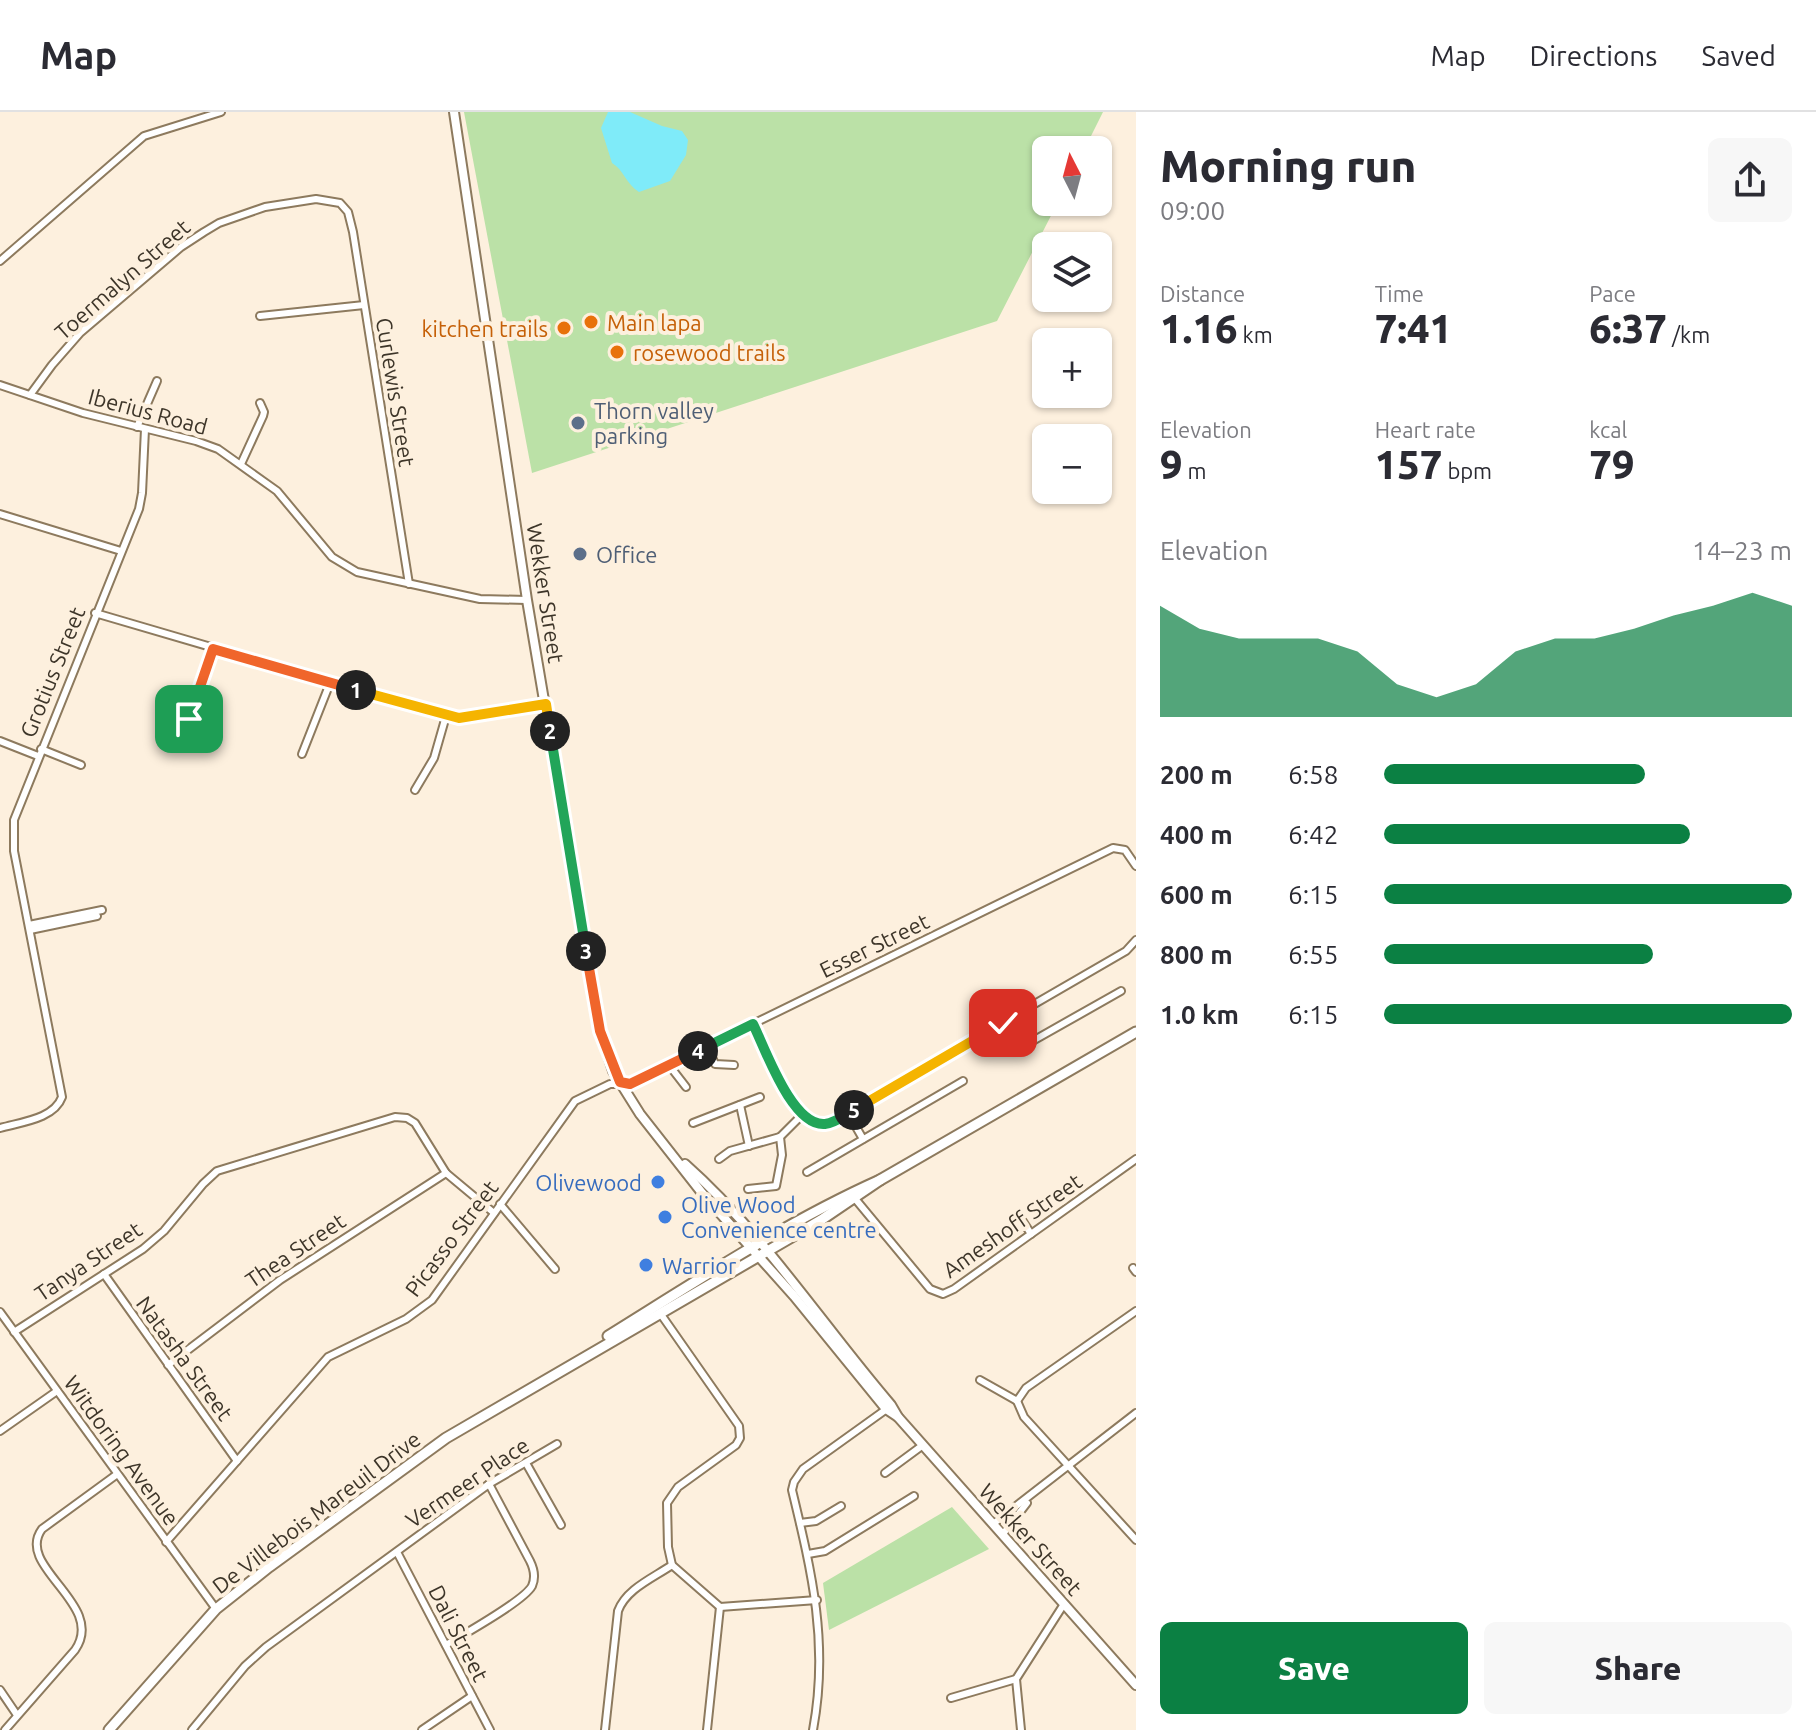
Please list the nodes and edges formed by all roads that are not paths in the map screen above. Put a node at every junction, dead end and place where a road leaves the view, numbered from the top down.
1 (221, 112) edge
2 (454, 112) edge
3 (345, 207) joint
4 (0, 261) edge
5 (364, 305) junction
6 (260, 316) dead end
7 (157, 381) dead end
8 (0, 385) edge
9 (30, 395) junction
10 (260, 403) dead end
11 (137, 427) junction
12 (145, 429) junction
13 (241, 464) junction
14 (0, 514) edge
15 (121, 551) junction
16 (409, 584) junction
17 (527, 600) junction
18 (95, 613) junction
19 (213, 649) junction
20 (330, 683) junction
21 (546, 704) junction
22 (446, 716) junction
23 (189, 719) dead end
24 (0, 741) edge
25 (39, 752) junction
26 (302, 754) dead end
27 (81, 765) dead end
28 (415, 790) dead end
29 (1136, 866) edge
30 (99, 913) dead end
31 (30, 927) junction
32 (1136, 940) edge
33 (1121, 991) dead end
34 (1003, 1023) junction
35 (753, 1024) junction
36 (1136, 1032) edge
37 (707, 1046) junction
38 (669, 1065) junction
39 (734, 1065) dead end
40 (963, 1081) dead end
41 (620, 1082) junction
42 (686, 1087) dead end
43 (760, 1097) dead end
44 (740, 1105) junction
45 (848, 1113) junction
46 (803, 1114) junction
47 (693, 1123) dead end
48 (0, 1128) edge
49 (780, 1137) junction
50 (863, 1139) junction
51 (749, 1146) junction
52 (719, 1159) dead end
53 (1136, 1159) edge
54 (807, 1172) dead end
55 (446, 1173) junction
56 (748, 1189) dead end
57 (852, 1196) junction
58 (500, 1204) junction
59 (494, 1213) junction
60 (1020, 1217) dead end
61 (1031, 1234) junction
62 (758, 1250) junction
63 (555, 1269) dead end
64 (104, 1274) junction
65 (658, 1310) junction
66 (1136, 1311) edge
67 (0, 1312) edge
68 (14, 1332) junction
69 (168, 1365) junction
70 (980, 1380) dead end
71 (57, 1391) junction
72 (1017, 1401) junction
73 (889, 1407) junction
74 (1136, 1413) edge
75 (0, 1431) edge
76 (557, 1444) dead end
77 (923, 1445) junction
78 (237, 1461) junction
79 (526, 1463) junction
80 (1070, 1466) junction
81 (885, 1473) dead end
82 (116, 1475) junction
83 (489, 1484) junction
84 (1034, 1494) junction
85 (914, 1496) dead end
86 (841, 1506) dead end
87 (800, 1523) junction
88 (993, 1524) junction
89 (561, 1525) dead end
90 (1003, 1534) junction
91 (1136, 1540) edge
92 (166, 1542) junction
93 (397, 1552) junction
94 (808, 1554) junction
95 (672, 1565) junction
96 (817, 1600) junction
97 (1064, 1604) junction
98 (720, 1607) junction
99 (216, 1609) junction
100 (446, 1645) junction
101 (1016, 1679) junction
102 (1136, 1685) edge
103 (0, 1690) edge
104 (472, 1696) junction
105 (951, 1698) dead end
106 (17, 1715) junction
107 (5, 1730) edge
108 (109, 1730) edge
109 (192, 1730) edge
110 (422, 1730) edge
111 (490, 1730) edge
112 (605, 1730) edge
113 (707, 1730) edge
114 (813, 1730) edge
115 (1021, 1730) edge

1 - 4 street
2 - 17 street, Wekker Street
3 - 5 street, Curlewis Street
3 - 9 street, Toermalyn Street
5 - 6 street
5 - 16 street, Curlewis Street
7 - 11 street
8 - 9 street, Iberius Road
9 - 11 street, Iberius Road
10 - 13 street
11 - 12 street, Iberius Road
12 - 13 street, Iberius Road
12 - 15 street, Grotius Street
13 - 16 street, Iberius Road
14 - 15 street
15 - 18 street, Grotius Street
16 - 17 street, Iberius Road
17 - 21 street, Wekker Street
18 - 19 street
18 - 25 street, Grotius Street
19 - 20 street
19 - 23 street
20 - 22 street
20 - 26 street
21 - 22 street
21 - 41 street, Wekker Street
22 - 28 street
24 - 25 street
25 - 27 street
25 - 31 street, Grotius Street
29 - 35 street, Esser Street
30 - 31 street
31 - 48 street, Grotius Street
32 - 34 street
33 - 34 street
34 - 45 street
35 - 37 street, Esser Street
35 - 46 street
36 - 57 main road, De Villebois Mareuil Drive
37 - 38 street, Esser Street
37 - 39 street
38 - 41 street, Esser Street
38 - 42 street
40 - 50 street
41 - 58 street, Picasso Street
41 - 62 street, Wekker Street
43 - 44 street
44 - 47 street
44 - 51 street
45 - 46 street
45 - 50 street
46 - 49 street
49 - 51 street
49 - 56 street
50 - 54 street
51 - 52 street
53 - 61 street, Ameshoff Street
55 - 59 street
55 - 64 street, Tanya Street
55 - 69 street, Thea Street
57 - 61 street, Ameshoff Street
57 - 62 main road, De Villebois Mareuil Drive
58 - 59 street, Picasso Street
58 - 63 street
59 - 78 street, Picasso Street
60 - 61 street
62 - 65 main road, De Villebois Mareuil Drive
62 - 73 street, Wekker Street
64 - 68 street, Tanya Street
64 - 69 street, Natasha Street
65 - 95 street
65 - 99 main road, De Villebois Mareuil Drive
66 - 72 street
67 - 68 street, Witdoring Avenue
68 - 71 street, Witdoring Avenue
69 - 78 street, Natasha Street
70 - 72 street
71 - 75 street
71 - 82 street, Witdoring Avenue
72 - 80 street
73 - 77 street, Wekker Street
73 - 87 street
74 - 80 street
76 - 79 street, Vermeer Place
77 - 81 street
77 - 88 street, Wekker Street
78 - 92 street, Picasso Street
79 - 83 street, Vermeer Place
79 - 89 street
80 - 84 street
80 - 91 street
82 - 92 street, Witdoring Avenue
82 - 106 street
83 - 93 street, Vermeer Place
83 - 100 street
84 - 88 street
84 - 90 street
85 - 94 street
86 - 87 street
87 - 94 street
88 - 90 street, Wekker Street
90 - 97 street, Wekker Street
92 - 99 street, Witdoring Avenue
93 - 100 street, Dali Street
93 - 109 street, Vermeer Place
94 - 96 street
95 - 98 street
95 - 112 street
96 - 98 street
96 - 114 street
97 - 101 street
97 - 102 street, Wekker Street
98 - 113 street
99 - 108 main road, De Villebois Mareuil Drive
100 - 104 street, Dali Street
101 - 105 street
101 - 115 street
103 - 106 street
104 - 110 street
104 - 111 street, Dali Street
106 - 107 street

